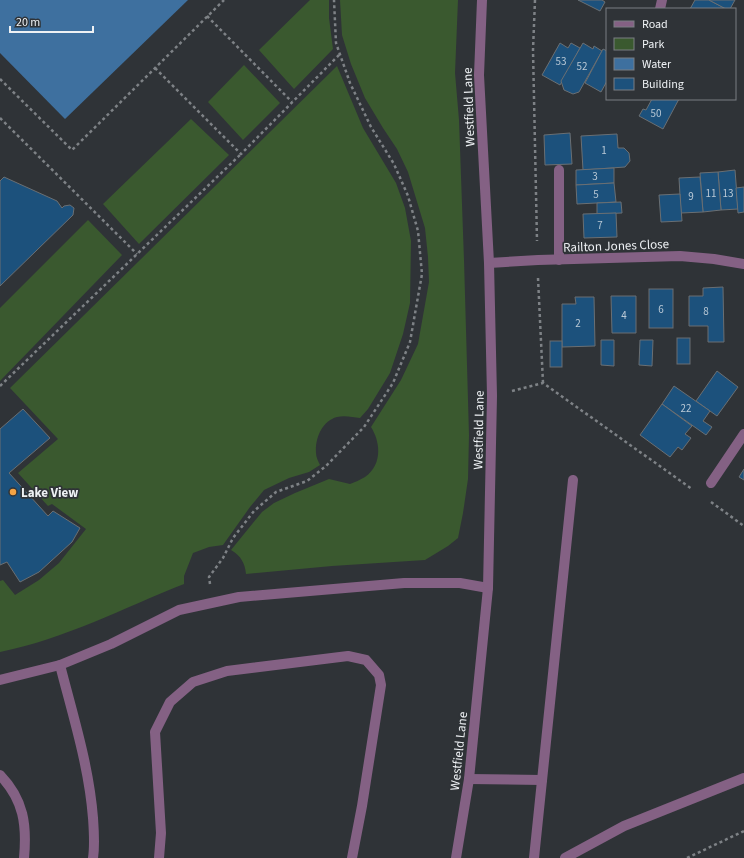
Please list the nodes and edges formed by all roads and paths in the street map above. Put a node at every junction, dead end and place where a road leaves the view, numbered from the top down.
1 (224, 0) edge
2 (334, 0) edge
3 (482, 0) edge
4 (535, 0) edge
5 (207, 16) junction
6 (340, 54) junction
7 (154, 68) junction
8 (0, 79) edge
9 (292, 102) junction
10 (0, 118) edge
11 (241, 154) junction
12 (559, 170) dead end
13 (137, 254) junction
14 (538, 260) junction
15 (559, 260) junction
16 (489, 263) junction
17 (744, 264) edge
18 (543, 383) junction
19 (0, 386) edge
20 (492, 396) junction
21 (744, 434) edge
22 (573, 480) dead end
23 (711, 483) dead end
24 (692, 489) dead end
25 (705, 498) dead end
26 (744, 526) edge
27 (488, 588) junction
28 (214, 602) junction
29 (60, 665) junction
30 (0, 680) edge
31 (0, 775) edge
32 (744, 778) edge
33 (469, 779) junction
34 (542, 780) junction
35 (744, 831) edge
36 (24, 858) edge
37 (93, 858) edge
38 (159, 858) edge
39 (352, 858) edge
40 (456, 858) edge
41 (534, 858) edge
42 (565, 858) edge
43 (687, 858) edge

1 - 5 path
2 - 6 path
3 - 16 street, Westfield Lane
4 - 14 path
5 - 7 path
5 - 9 path
6 - 9 path
6 - 28 path
7 - 8 path
7 - 11 path
9 - 11 path
10 - 13 path
11 - 13 path
12 - 15 street
13 - 19 path
14 - 15 street, Railton Jones Close
14 - 16 street, Railton Jones Close
14 - 18 path
15 - 17 street, Railton Jones Close
16 - 20 street, Westfield Lane
18 - 20 path
18 - 24 path
20 - 27 street, Westfield Lane
21 - 23 street
22 - 34 street
25 - 26 path
27 - 28 street
27 - 33 street, Westfield Lane
28 - 29 street
29 - 30 street
29 - 37 street
31 - 36 street
32 - 42 street
33 - 34 street
33 - 40 street, Westfield Lane
34 - 41 street
35 - 43 path
38 - 39 street

